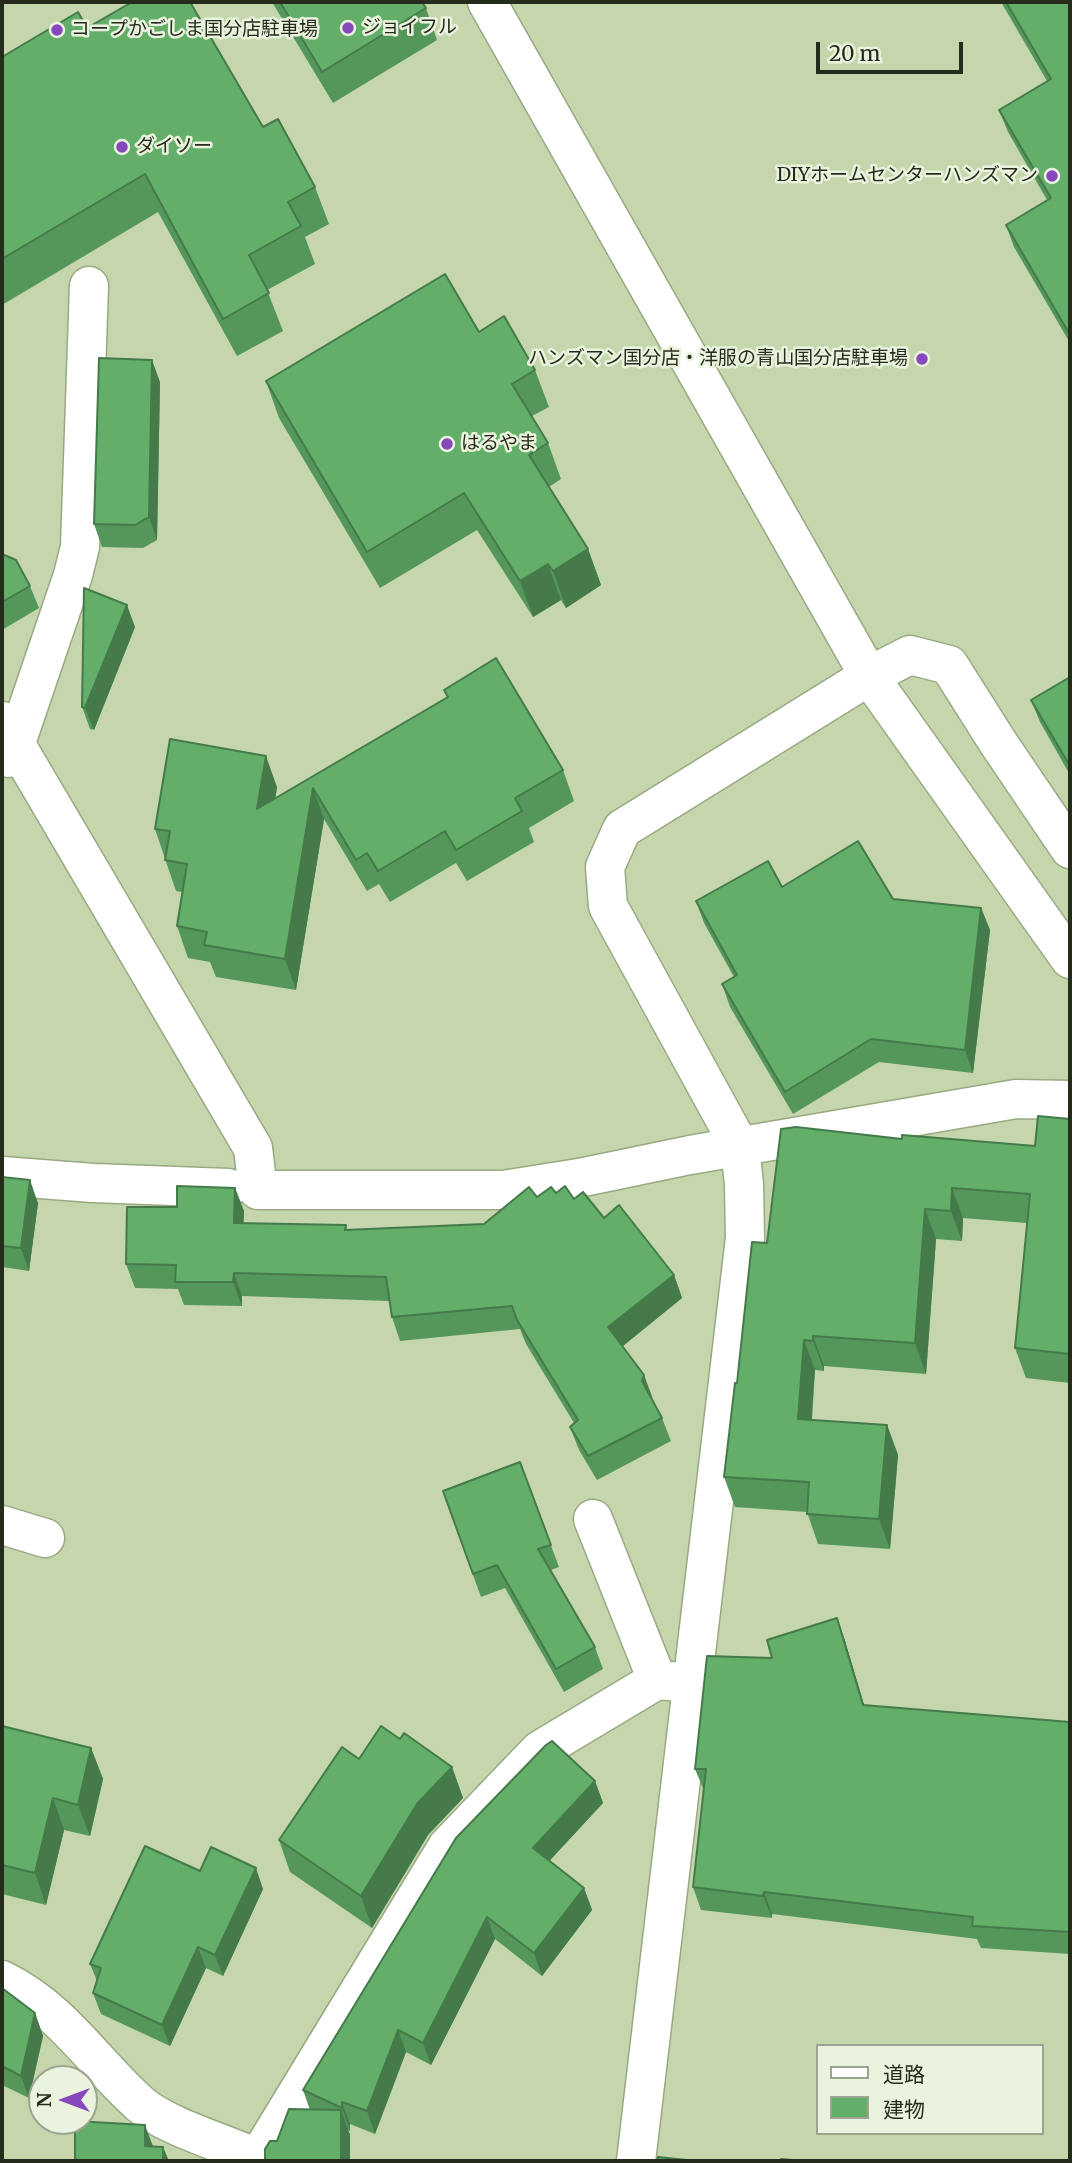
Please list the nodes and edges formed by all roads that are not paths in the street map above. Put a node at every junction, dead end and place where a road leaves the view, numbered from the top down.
1 (487, 2) edge
2 (89, 286) dead end
3 (869, 676) junction
4 (6, 746) edge
5 (1070, 849) edge
6 (1070, 959) edge
7 (1070, 1100) edge
8 (740, 1147) junction
9 (2, 1176) edge
10 (258, 1190) junction
11 (593, 1519) dead end
12 (2, 1525) edge
13 (45, 1538) dead end
14 (674, 1682) junction
15 (2, 1980) edge
16 (254, 2161) edge
17 (636, 2161) edge

1 - 3 street
2 - 4 street
3 - 5 street
3 - 6 street
3 - 8 street
4 - 10 street
7 - 8 street
8 - 10 street
8 - 14 street
9 - 10 street
11 - 14 street
12 - 13 street
14 - 16 street
14 - 17 street
15 - 16 street

